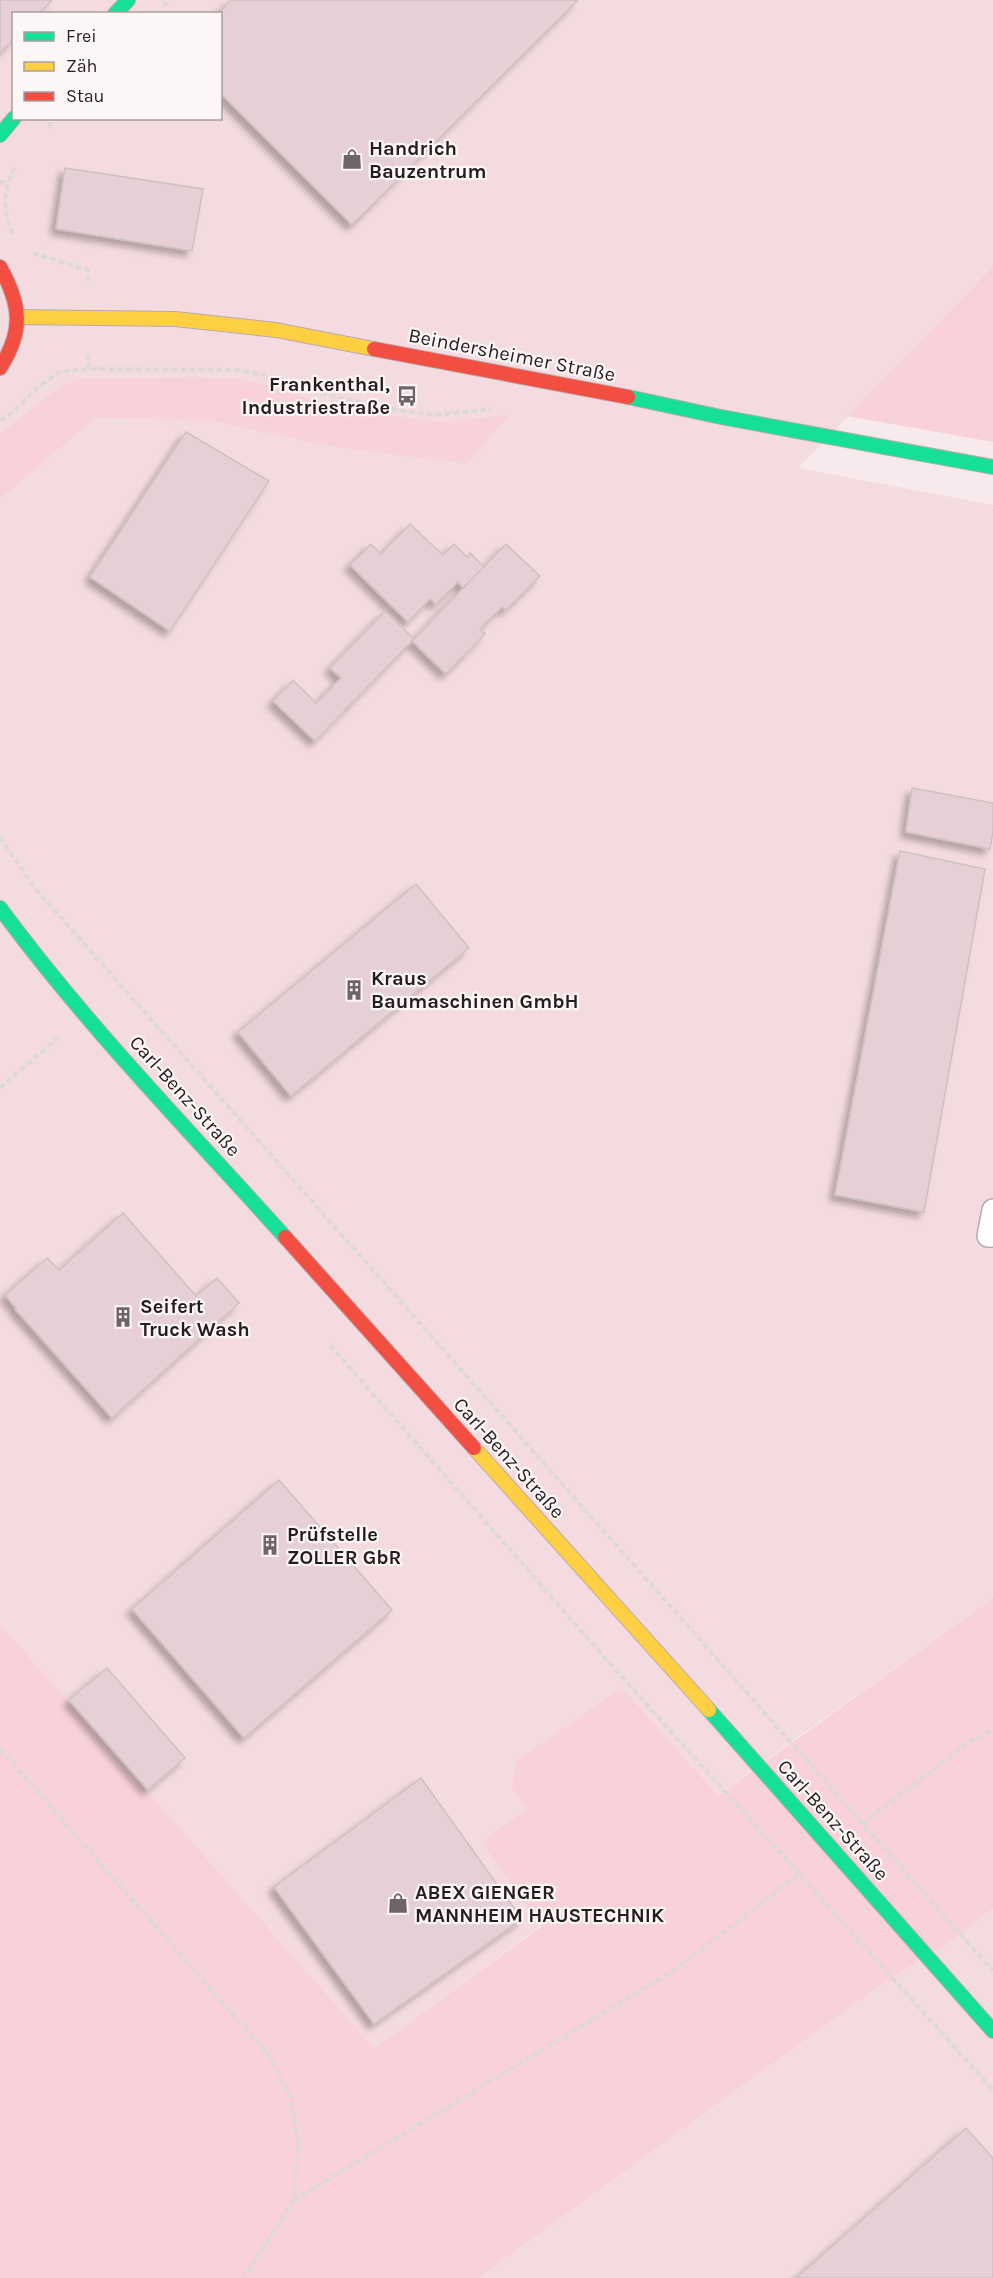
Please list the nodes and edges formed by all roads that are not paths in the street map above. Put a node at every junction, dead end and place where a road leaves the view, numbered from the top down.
1 (128, 0) edge
2 (117, 12) edge
3 (12, 120) edge
4 (0, 135) edge
5 (0, 267) edge
6 (19, 317) junction
7 (0, 368) edge
8 (993, 467) edge
9 (0, 908) edge
10 (993, 1210) edge
11 (993, 1236) edge
12 (993, 2031) edge

1 - 2 street
3 - 4 street
5 - 6 street
6 - 7 street
6 - 8 street, Beindersheimer Straße
9 - 12 street, Carl-Benz-Straße
10 - 11 lane

